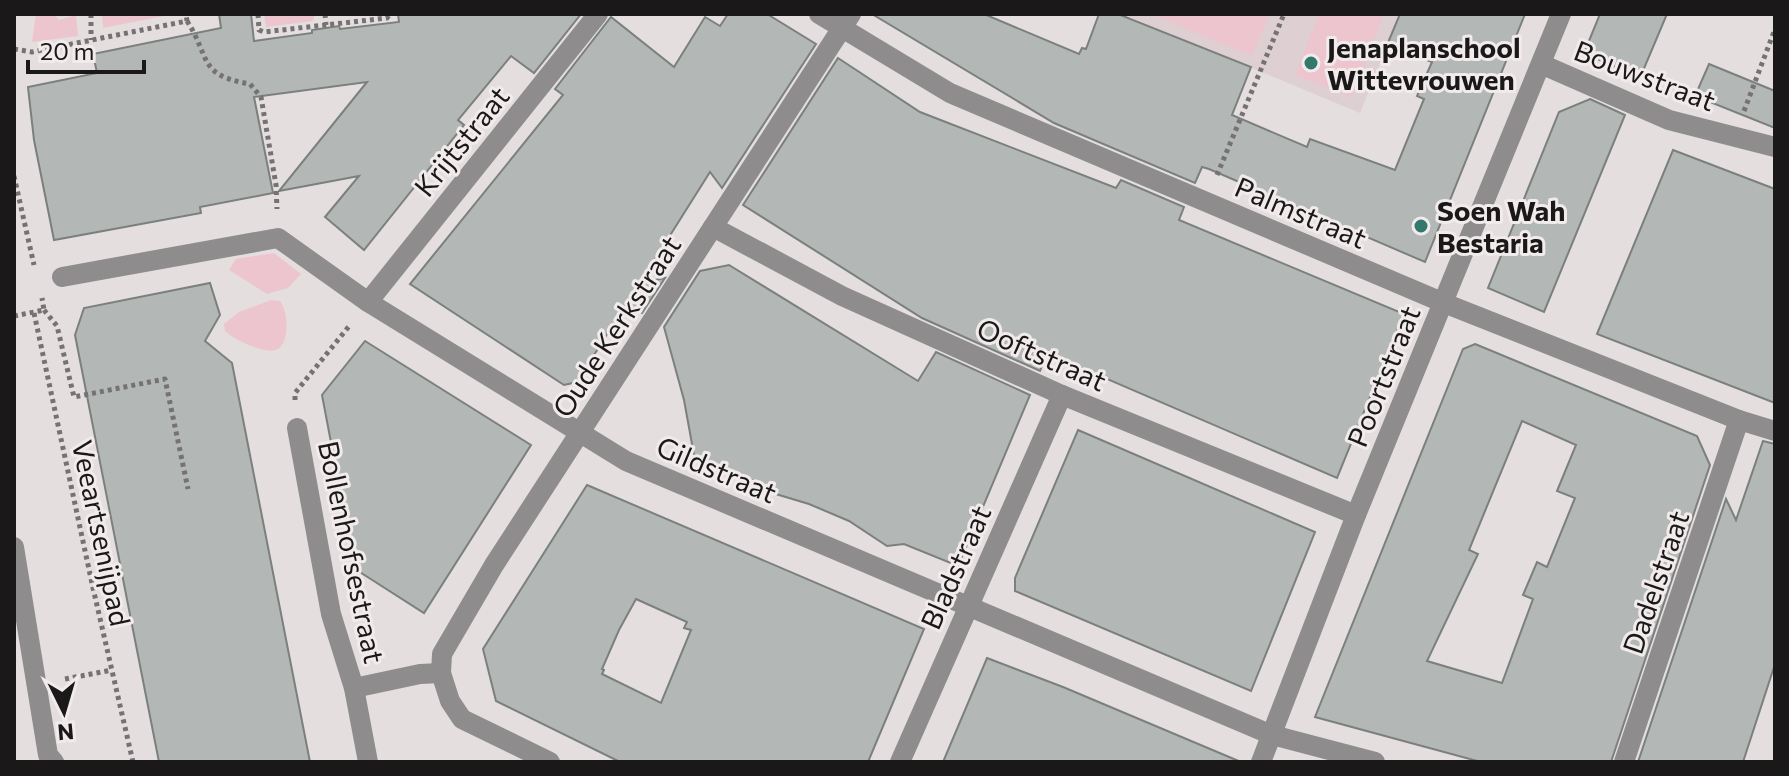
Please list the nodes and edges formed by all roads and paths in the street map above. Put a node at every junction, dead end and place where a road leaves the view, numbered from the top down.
1 (91, 14) edge
2 (258, 14) edge
3 (325, 14) edge
4 (390, 14) edge
5 (598, 14) edge
6 (819, 14) edge
7 (1284, 14) edge
8 (1561, 14) edge
9 (186, 18) edge
10 (846, 21) edge
11 (326, 25) junction
12 (1775, 29) edge
13 (91, 40) junction
14 (14, 49) edge
15 (1541, 64) junction
16 (1734, 138) junction
17 (1775, 147) edge
18 (14, 176) edge
19 (1206, 202) junction
20 (713, 227) junction
21 (278, 238) junction
22 (34, 266) dead end
23 (62, 277) dead end
24 (41, 296) dead end
25 (368, 302) junction
26 (1444, 303) junction
27 (44, 310) junction
28 (34, 313) junction
29 (14, 316) edge
30 (1062, 395) junction
31 (1739, 420) junction
32 (297, 428) joint
33 (1775, 431) edge
34 (580, 435) junction
35 (188, 489) dead end
36 (1356, 515) junction
37 (14, 547) edge
38 (969, 605) junction
39 (112, 670) junction
40 (441, 673) junction
41 (77, 676) dead end
42 (354, 688) junction
43 (1272, 735) junction
44 (54, 762) edge
45 (131, 762) edge
46 (368, 762) edge
47 (550, 762) edge
48 (900, 762) edge
49 (1261, 762) edge
50 (1375, 762) edge
51 (1624, 762) edge

1 - 13 path
2 - 11 path
3 - 11 path
4 - 11 path
5 - 25 street, Krijtstraat
6 - 10 street, Palmstraat
7 - 19 path
8 - 15 street, Poortstraat
9 - 13 path
9 - 21 path
10 - 19 street, Palmstraat
10 - 20 street, Oude Kerkstraat
12 - 16 path
13 - 14 path
15 - 16 street, Bouwstraat
15 - 26 street, Poortstraat
16 - 17 street, Bouwstraat
18 - 22 path
19 - 26 street, Palmstraat
20 - 30 street, Ooftstraat
20 - 34 street, Oude Kerkstraat
21 - 23 street
21 - 25 street, Gildstraat
24 - 27 path
25 - 32 path
25 - 34 street, Gildstraat
26 - 31 street, Palmstraat
26 - 36 street, Poortstraat
27 - 28 path
27 - 35 path
28 - 29 path
28 - 39 path, Veeartsenijpad
30 - 36 street, Ooftstraat
30 - 38 street, Bladstraat
31 - 33 street, Palmstraat
31 - 51 street, Dadelstraat
32 - 42 street, Bollenhofsestraat
34 - 38 street, Gildstraat
34 - 40 street, Oude Kerkstraat
36 - 43 street, Poortstraat
37 - 44 street
38 - 43 street, Gildstraat
38 - 48 street, Bladstraat
39 - 41 path
39 - 45 path, Veeartsenijpad
40 - 42 street, Bollenhofsestraat
40 - 47 street
42 - 46 street, Bollenhofsestraat
43 - 49 street, Poortstraat
43 - 50 street, Gildstraat

